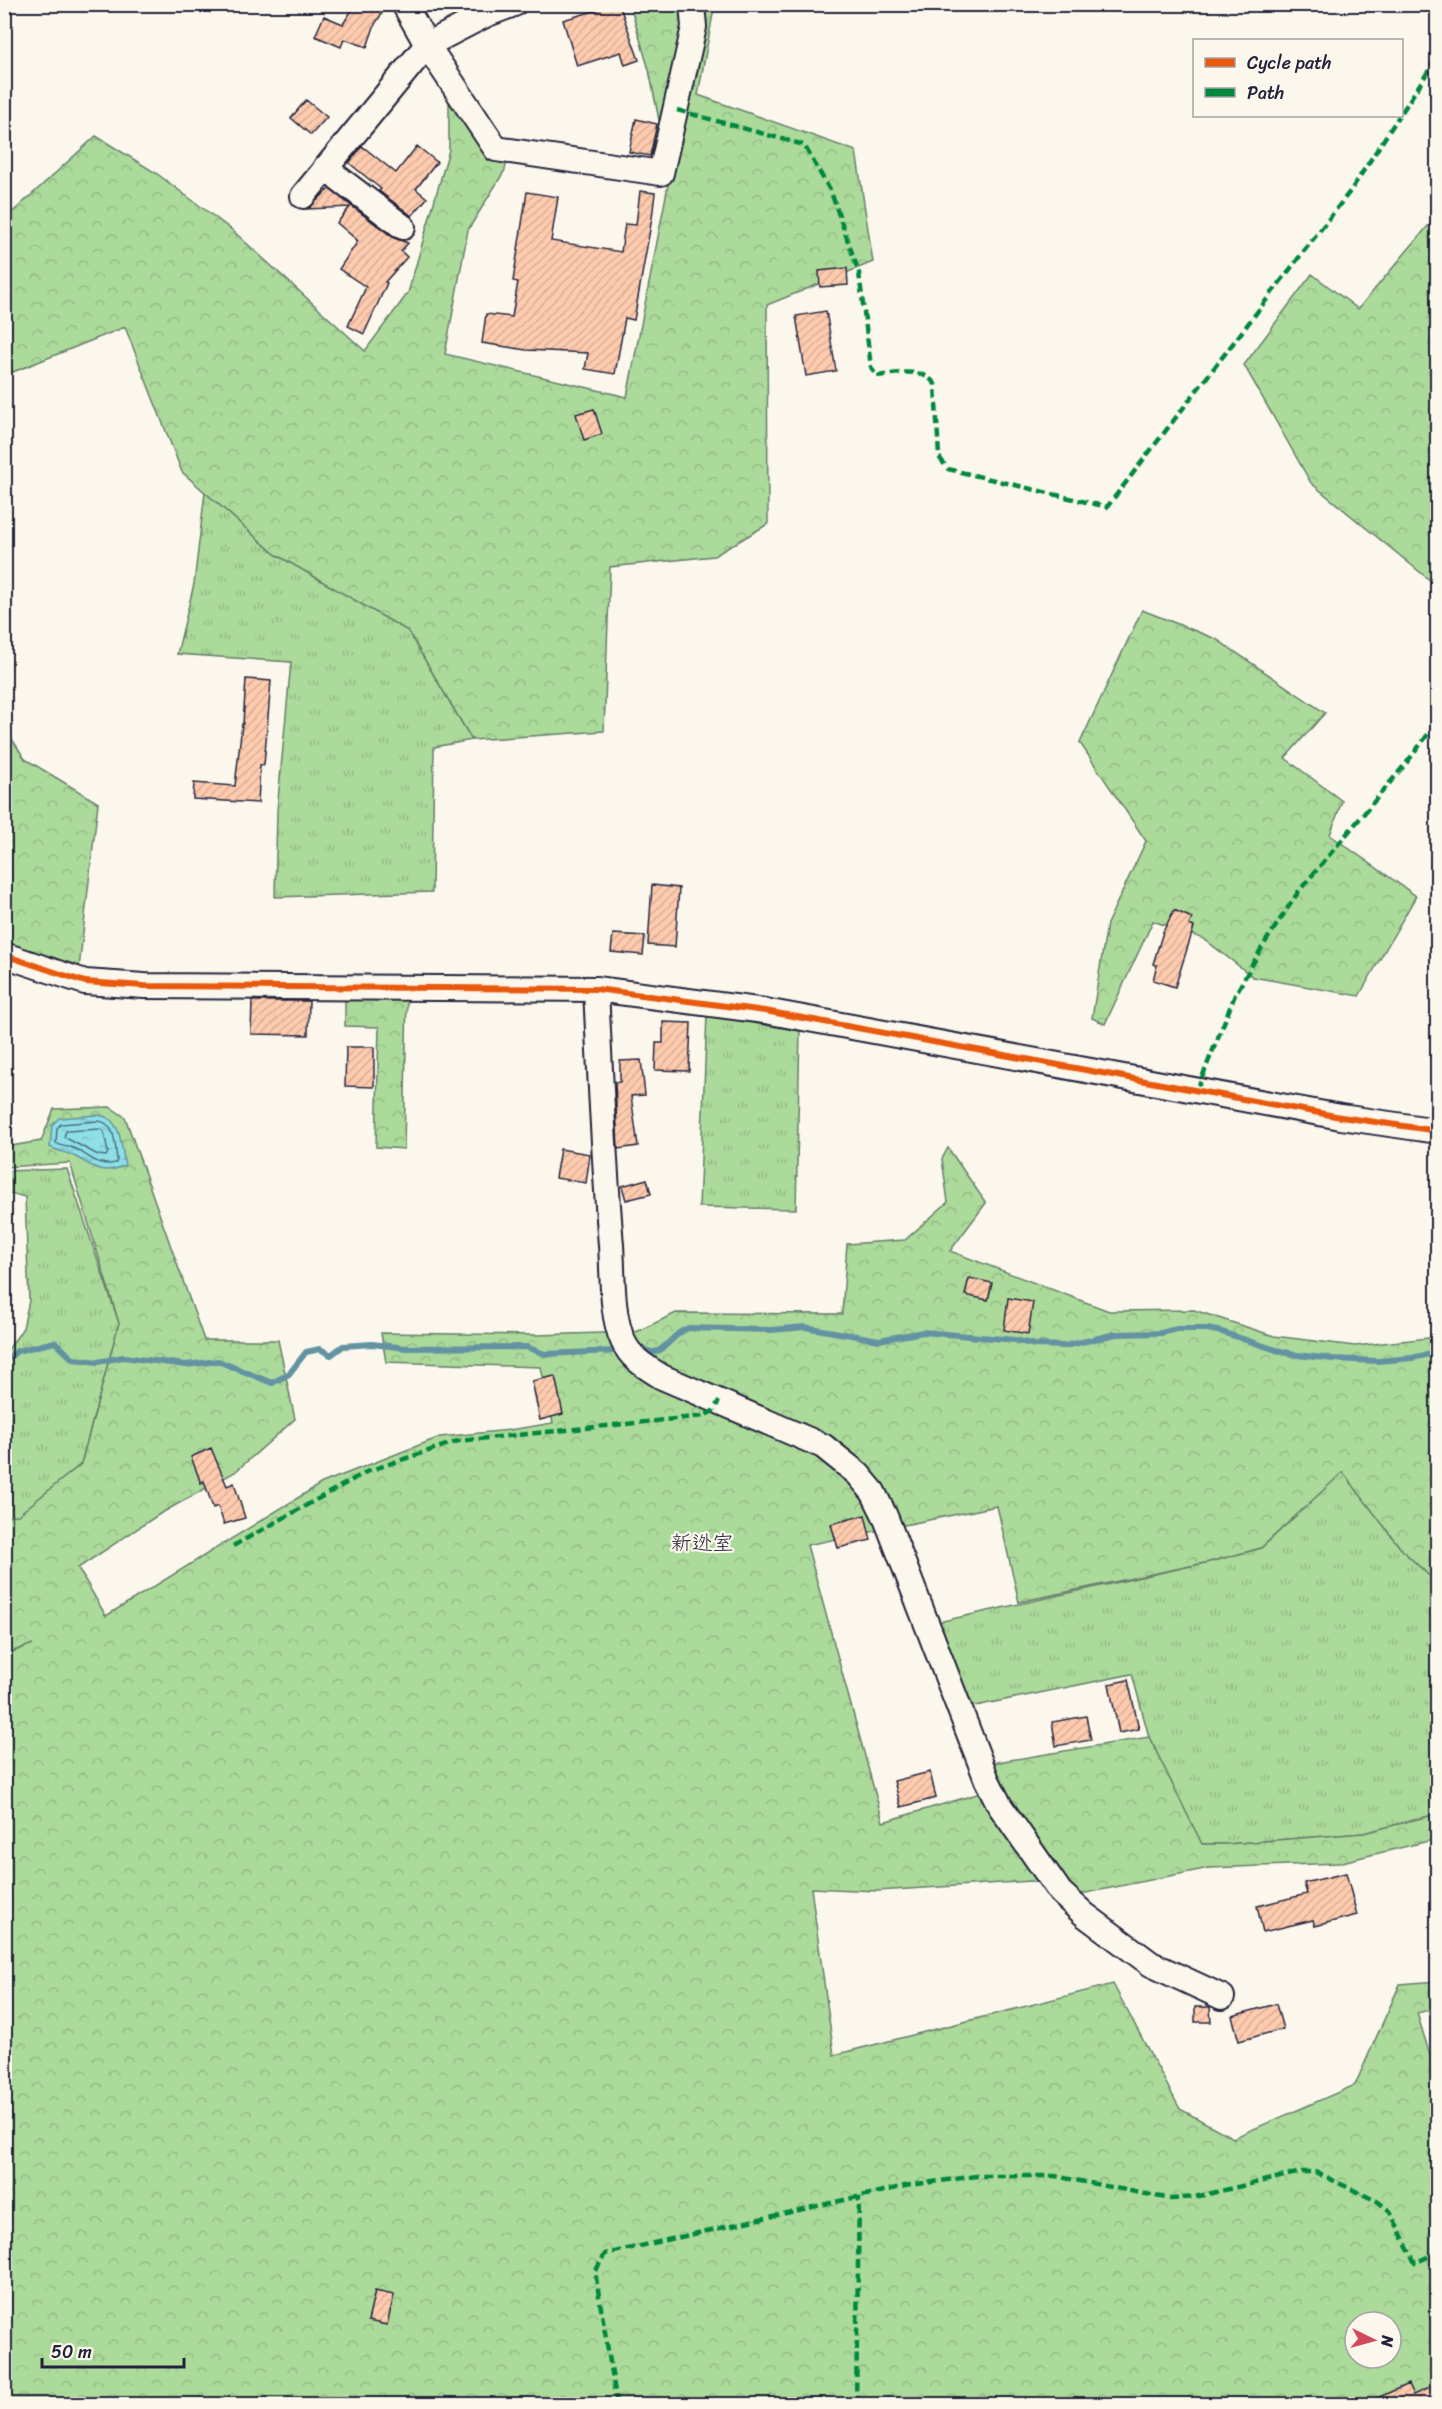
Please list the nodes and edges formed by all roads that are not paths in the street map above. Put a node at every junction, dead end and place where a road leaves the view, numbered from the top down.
1 (404, 4) edge
2 (514, 4) edge
3 (692, 4) edge
4 (427, 45) junction
5 (325, 168) junction
6 (303, 195) dead end
7 (403, 227) dead end
8 (4, 955) edge
9 (597, 988) junction
10 (1437, 1131) edge
11 (1222, 1997) dead end

1 - 4 street
2 - 4 street
3 - 4 street
4 - 5 street
5 - 6 street
5 - 7 street
8 - 9 street
9 - 10 street
9 - 11 street

